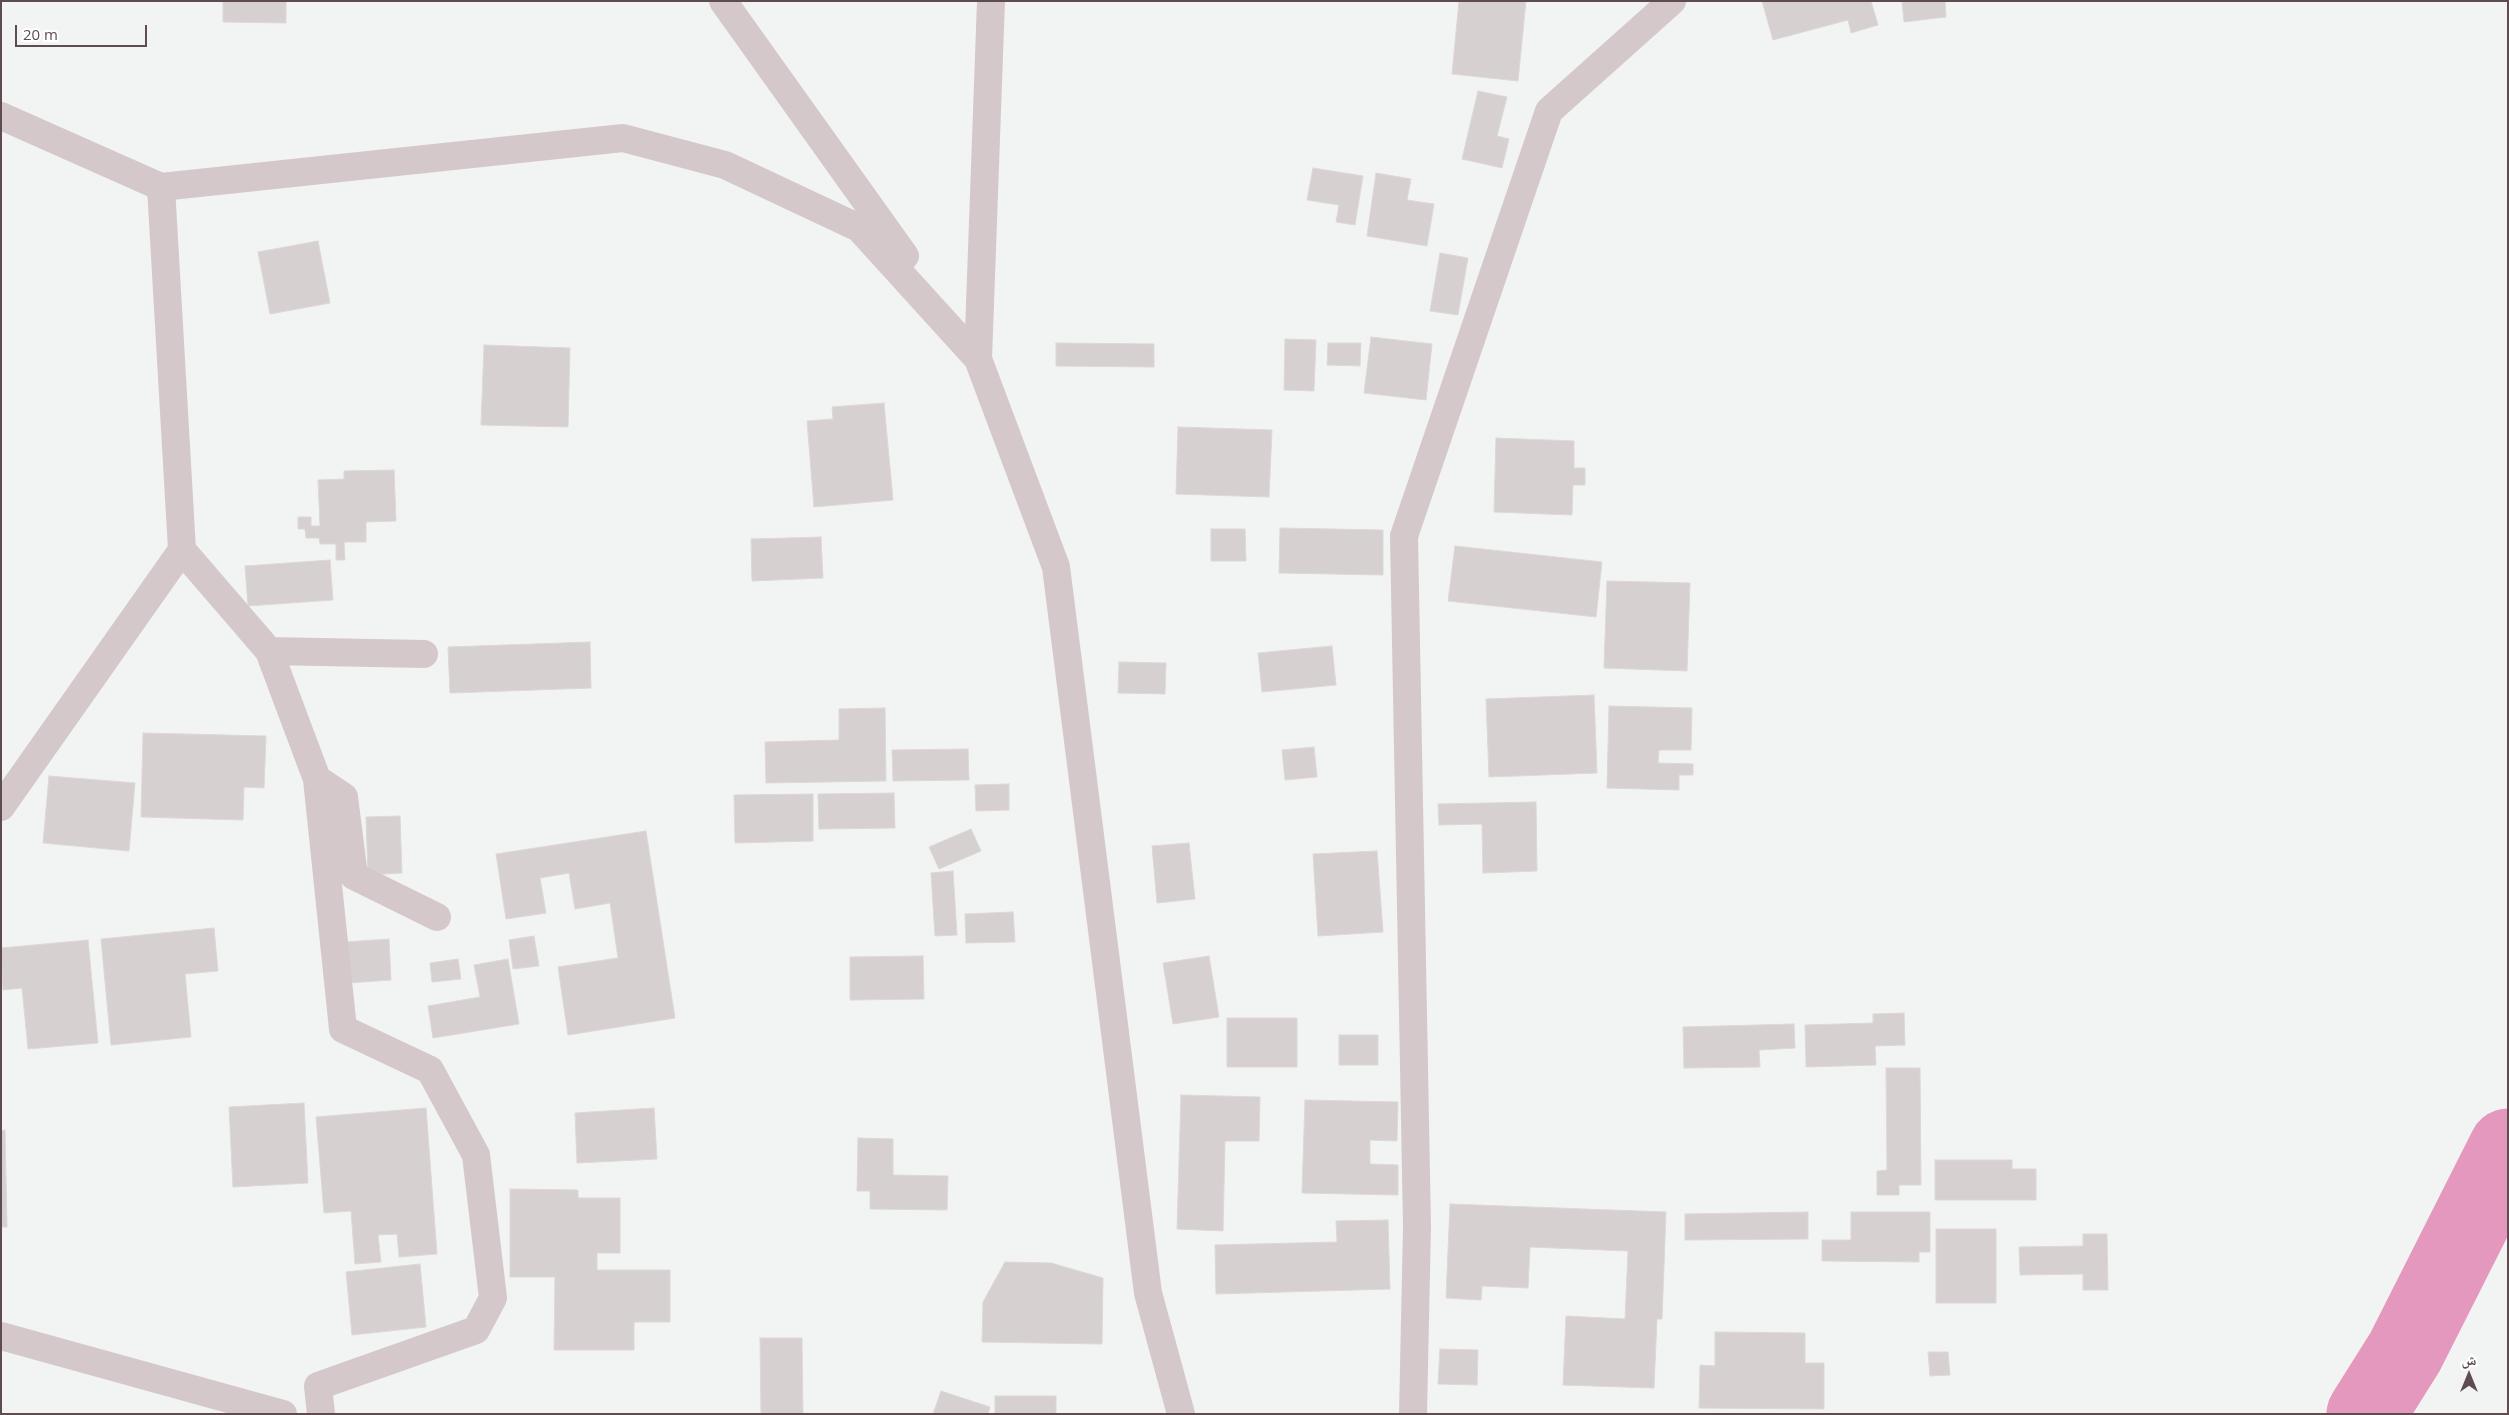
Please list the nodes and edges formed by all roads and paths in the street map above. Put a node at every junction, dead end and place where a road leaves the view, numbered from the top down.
1 (723, 1) edge
2 (991, 1) edge
3 (1672, 1) edge
4 (1, 116) edge
5 (161, 187) junction
6 (978, 359) junction
7 (182, 550) junction
8 (269, 651) junction
9 (424, 654) dead end
10 (317, 779) junction
11 (1, 808) edge
12 (437, 917) dead end
13 (1, 1336) edge
14 (283, 1414) edge
15 (321, 1414) edge
16 (1181, 1414) edge
17 (1413, 1414) edge

1 - 6 street
2 - 6 street
3 - 17 street
4 - 5 street
5 - 6 street
5 - 7 street
6 - 16 street
7 - 8 street
7 - 11 street
8 - 9 street
8 - 10 street
10 - 12 street
10 - 15 street
13 - 14 street

